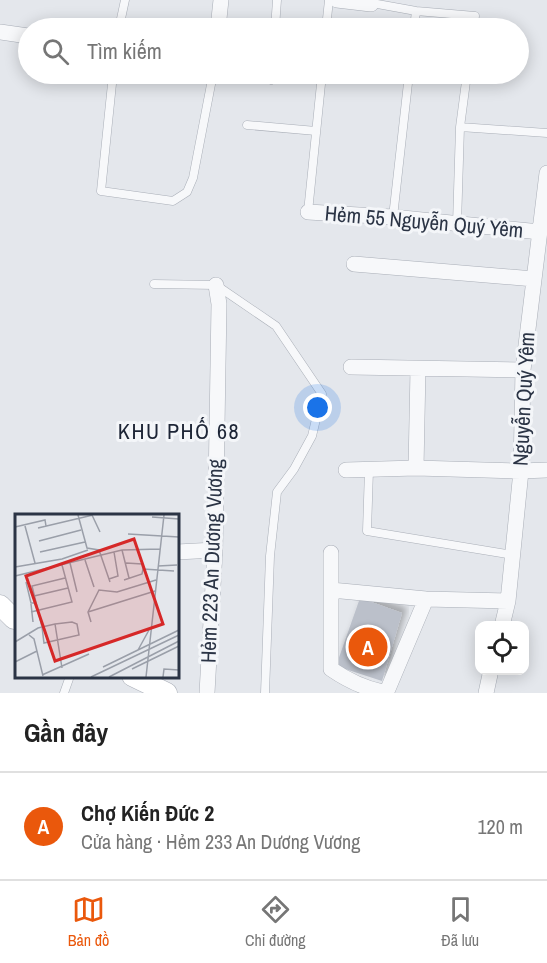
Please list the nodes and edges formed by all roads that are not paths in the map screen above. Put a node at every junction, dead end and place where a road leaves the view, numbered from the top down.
1 (125, 0) edge
2 (220, 0) edge
3 (277, 0) edge
4 (329, 0) edge
5 (338, 0) edge
6 (372, 2) edge
7 (416, 11) junction
8 (121, 18) edge
9 (219, 18) edge
10 (276, 18) edge
11 (327, 18) edge
12 (415, 18) edge
13 (475, 18) edge
14 (0, 32) edge
15 (18, 35) edge
16 (112, 84) edge
17 (211, 84) edge
18 (321, 84) edge
19 (408, 84) edge
20 (466, 84) edge
21 (247, 125) dead end
22 (460, 127) junction
23 (316, 131) junction
24 (547, 133) edge
25 (547, 173) edge
26 (308, 212) joint
27 (393, 217) junction
28 (457, 224) junction
29 (540, 232) junction
30 (354, 264) dead end
31 (534, 279) junction
32 (154, 284) dead end
33 (216, 285) junction
34 (351, 368) dead end
35 (418, 369) junction
36 (523, 370) junction
37 (416, 468) junction
38 (346, 470) dead end
39 (369, 470) junction
40 (547, 470) edge
41 (521, 471) junction
42 (215, 550) junction
43 (178, 552) edge
44 (331, 554) dead end
45 (513, 555) junction
46 (331, 590) junction
47 (426, 599) junction
48 (508, 601) junction
49 (0, 604) edge
50 (10, 619) edge
51 (503, 621) edge
52 (491, 675) edge
53 (69, 678) edge
54 (136, 678) edge
55 (356, 689) edge
56 (64, 693) edge
57 (167, 693) edge
58 (207, 693) edge
59 (265, 693) edge
60 (486, 693) edge

1 - 8 lane
2 - 9 street
3 - 10 lane
4 - 11 lane
5 - 6 street
6 - 7 lane
7 - 12 lane
7 - 13 lane
14 - 15 street
16 - 17 lane
18 - 23 lane
19 - 27 lane
20 - 22 lane
21 - 23 lane
22 - 24 lane
22 - 28 lane
23 - 26 lane
25 - 29 street, Nguyễn Quý Yêm
26 - 27 street, Hẻm 55 Nguyễn Quý Yêm
27 - 28 street, Hẻm 55 Nguyễn Quý Yêm
28 - 29 street, Hẻm 55 Nguyễn Quý Yêm
29 - 31 street, Nguyễn Quý Yêm
30 - 31 street
31 - 36 street, Nguyễn Quý Yêm
32 - 33 lane
33 - 42 street, Hẻm 223 An Dương Vương
33 - 59 lane
34 - 35 street
35 - 36 street
35 - 37 street
36 - 41 street, Nguyễn Quý Yêm
37 - 39 street
37 - 41 street
38 - 39 street
39 - 45 lane
40 - 41 street
41 - 45 street, Nguyễn Quý Yêm
42 - 43 street
42 - 58 street, Hẻm 223 An Dương Vương
44 - 46 street
45 - 48 street, Nguyễn Quý Yêm
46 - 47 street
46 - 55 street
47 - 48 street
47 - 55 street
48 - 51 street, Nguyễn Quý Yêm
49 - 50 main road
52 - 60 street
53 - 56 lane
54 - 57 main road

